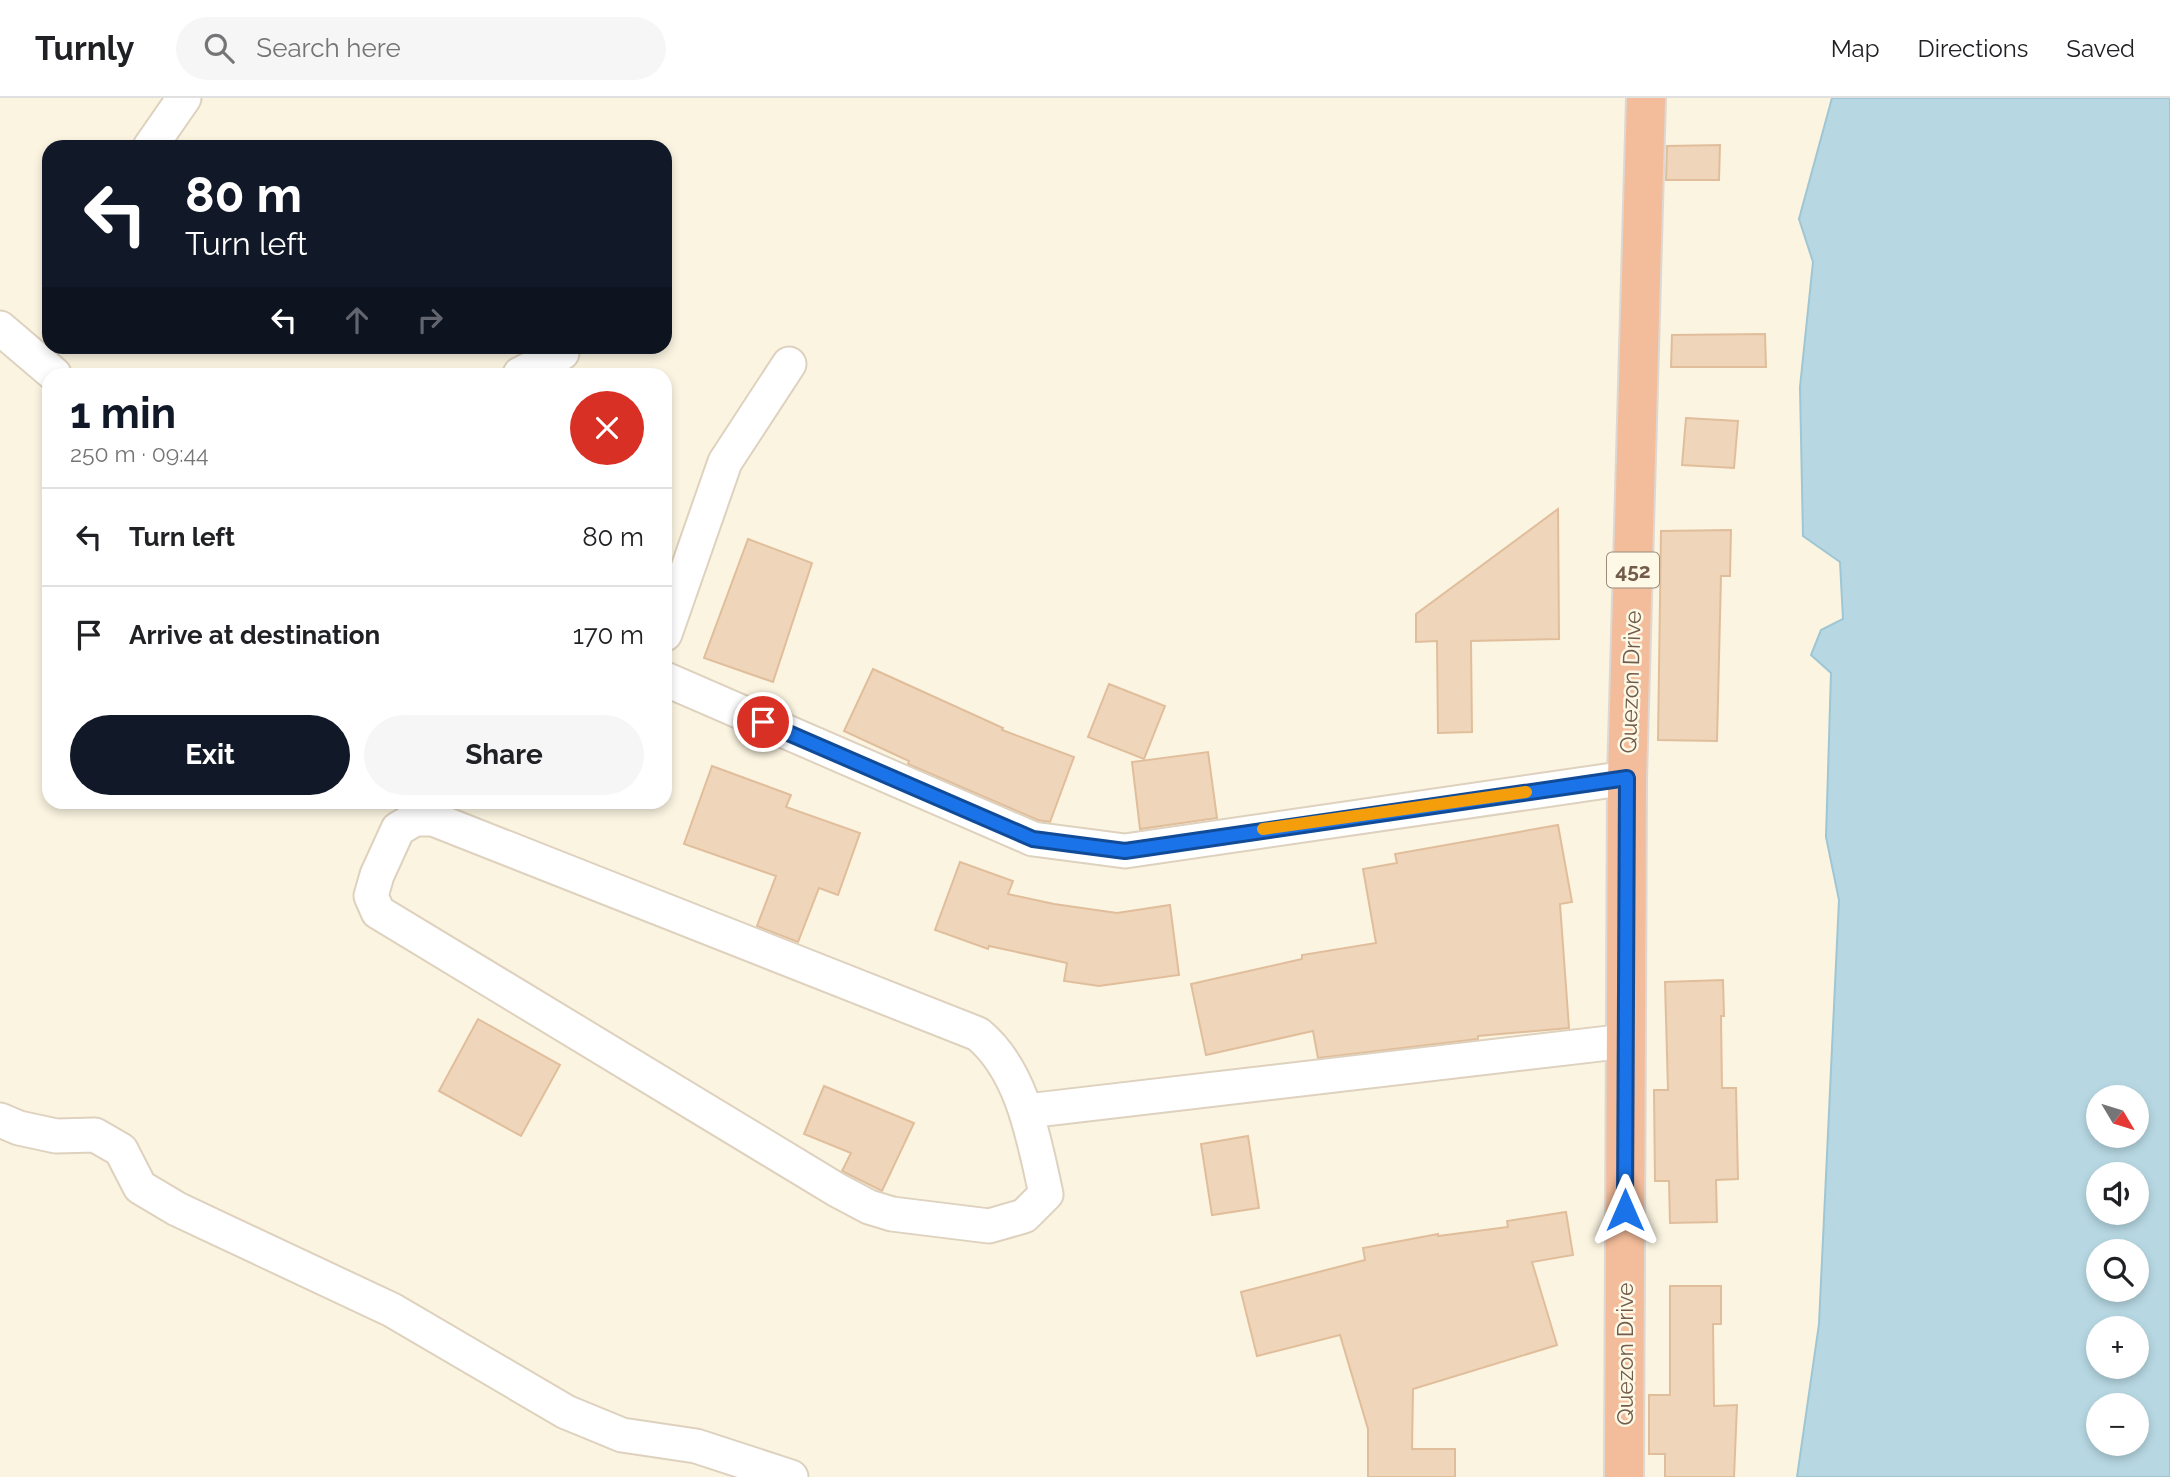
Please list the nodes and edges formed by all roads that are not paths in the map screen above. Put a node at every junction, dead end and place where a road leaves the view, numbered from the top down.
1 (184, 98) edge
2 (1646, 98) edge
3 (155, 140) edge
4 (0, 328) edge
5 (42, 354) edge
6 (560, 354) edge
7 (789, 364) dead end
8 (532, 368) edge
9 (672, 614) edge
10 (672, 682) edge
11 (1627, 778) junction
12 (1626, 1041) junction
13 (1027, 1111) junction
14 (0, 1120) edge
15 (791, 1477) edge
16 (1623, 1477) edge

1 - 3 street
2 - 11 highway, Quezon Drive / 452
4 - 5 street
6 - 8 street
7 - 9 street
10 - 11 street
11 - 12 highway, Quezon Drive / 452
12 - 13 street
12 - 16 highway, Quezon Drive / 452
13 - 13 street
14 - 15 street

